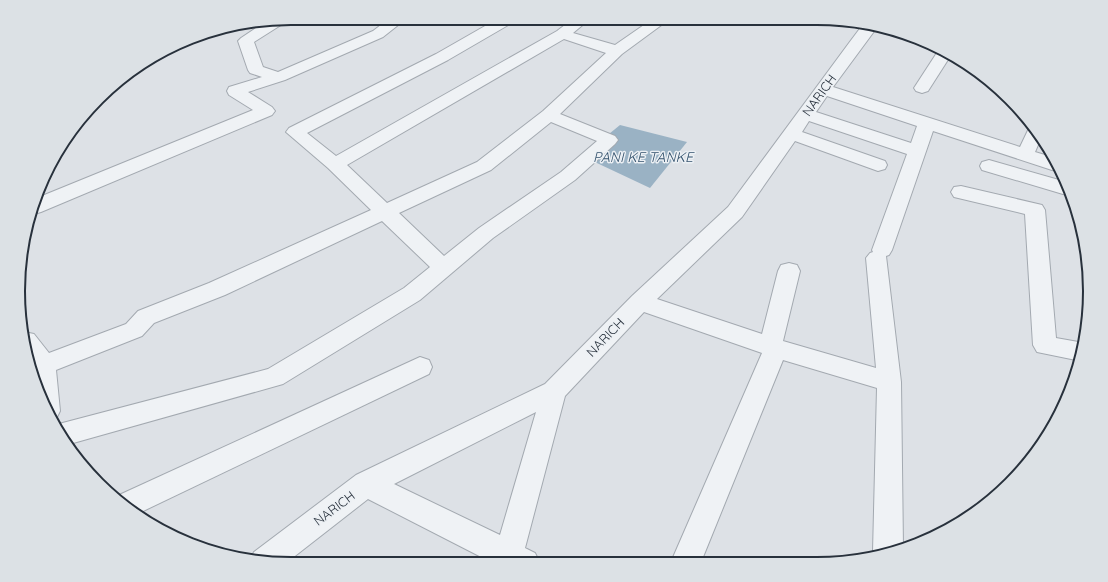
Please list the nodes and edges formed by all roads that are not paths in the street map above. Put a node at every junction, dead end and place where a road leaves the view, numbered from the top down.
1 (390, 25) edge
2 (498, 25) edge
3 (574, 25) edge
4 (654, 25) edge
5 (269, 26) edge
6 (867, 30) edge
7 (562, 34) junction
8 (617, 51) junction
9 (942, 56) edge
10 (279, 76) junction
11 (922, 88) dead end
12 (823, 89) junction
13 (805, 114) junction
14 (548, 115) junction
15 (927, 123) junction
16 (791, 134) junction
17 (1033, 136) edge
18 (917, 151) junction
19 (1025, 155) junction
20 (1050, 163) edge
21 (335, 164) junction
22 (878, 166) dead end
23 (989, 166) dead end
24 (1062, 188) edge
25 (961, 192) dead end
26 (39, 204) edge
27 (384, 212) junction
28 (444, 268) junction
29 (789, 271) dead end
30 (640, 302) junction
31 (773, 347) junction
32 (31, 348) edge
33 (1076, 351) edge
34 (44, 365) junction
35 (420, 367) dead end
36 (889, 382) junction
37 (554, 391) junction
38 (46, 395) edge
39 (67, 433) edge
40 (366, 484) junction
41 (131, 503) edge
42 (888, 547) edge
43 (272, 556) edge
44 (508, 557) edge
45 (515, 557) edge
46 (688, 557) edge

1 - 10 street
2 - 21 street
3 - 7 street
4 - 8 street
5 - 10 street
6 - 12 street, NARICH
7 - 8 street
7 - 21 street
8 - 14 street
9 - 11 street
10 - 26 street
12 - 13 street, NARICH
12 - 15 street
13 - 16 street, NARICH
13 - 18 street
14 - 27 street
14 - 28 street
15 - 18 street
15 - 19 street
16 - 22 street
16 - 30 street, NARICH
17 - 19 street
18 - 36 street
19 - 20 street
21 - 27 street
23 - 24 street
25 - 33 street
27 - 28 street
27 - 34 street
28 - 39 street
29 - 31 street
30 - 31 street
30 - 37 street, NARICH
31 - 36 street
31 - 46 street
32 - 34 street
34 - 38 street
35 - 41 street
36 - 42 street
37 - 40 street, NARICH
37 - 45 street
40 - 43 street, NARICH
40 - 44 street

